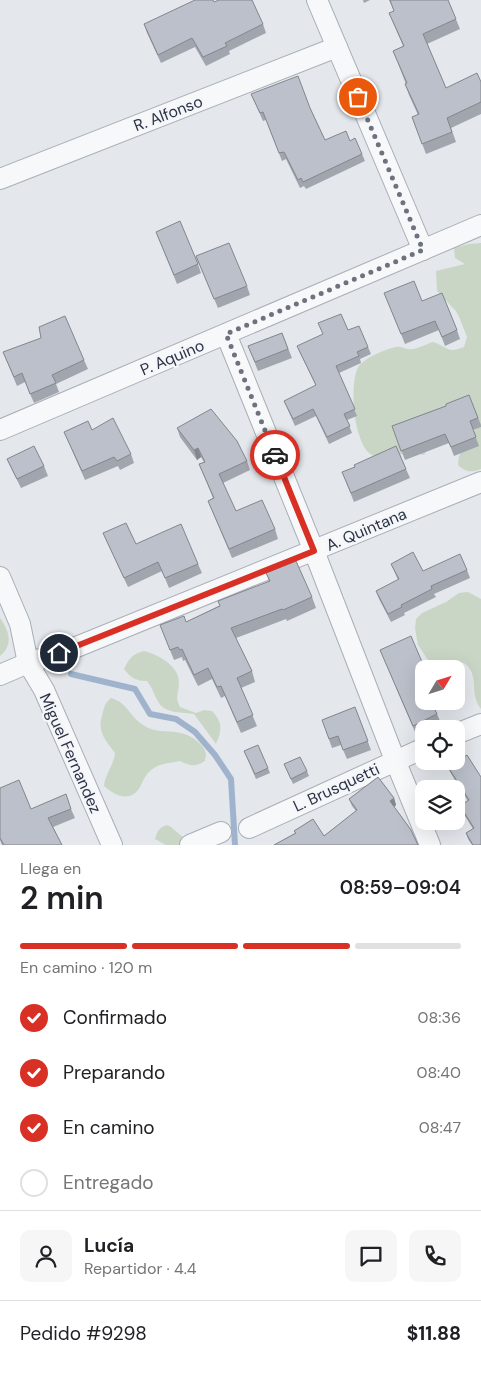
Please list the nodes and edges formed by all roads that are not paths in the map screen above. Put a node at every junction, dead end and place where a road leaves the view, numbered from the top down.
1 (317, 0) edge
2 (337, 47) junction
3 (0, 179) edge
4 (481, 225) edge
5 (423, 250) junction
6 (226, 334) junction
7 (0, 430) edge
8 (481, 482) edge
9 (314, 551) junction
10 (0, 577) edge
11 (28, 663) junction
12 (0, 675) edge
13 (481, 724) edge
14 (465, 730) edge
15 (415, 752) edge
16 (395, 760) junction
17 (249, 828) dead end
18 (221, 832) dead end
19 (112, 845) edge
20 (190, 845) edge
21 (430, 845) edge

1 - 2 street
2 - 3 street, R. Alfonso
2 - 5 street
4 - 5 street, P. Aquino
5 - 6 street, P. Aquino
6 - 7 street, P. Aquino
6 - 9 street
8 - 9 street, A. Quintana
9 - 11 street, A. Quintana
9 - 16 street
10 - 11 street, Miguel Fernandez
11 - 12 street, A. Quintana
11 - 19 street, Miguel Fernandez
13 - 14 street
15 - 16 street, L. Brusquetti
16 - 17 street, L. Brusquetti
16 - 21 street
18 - 20 street

